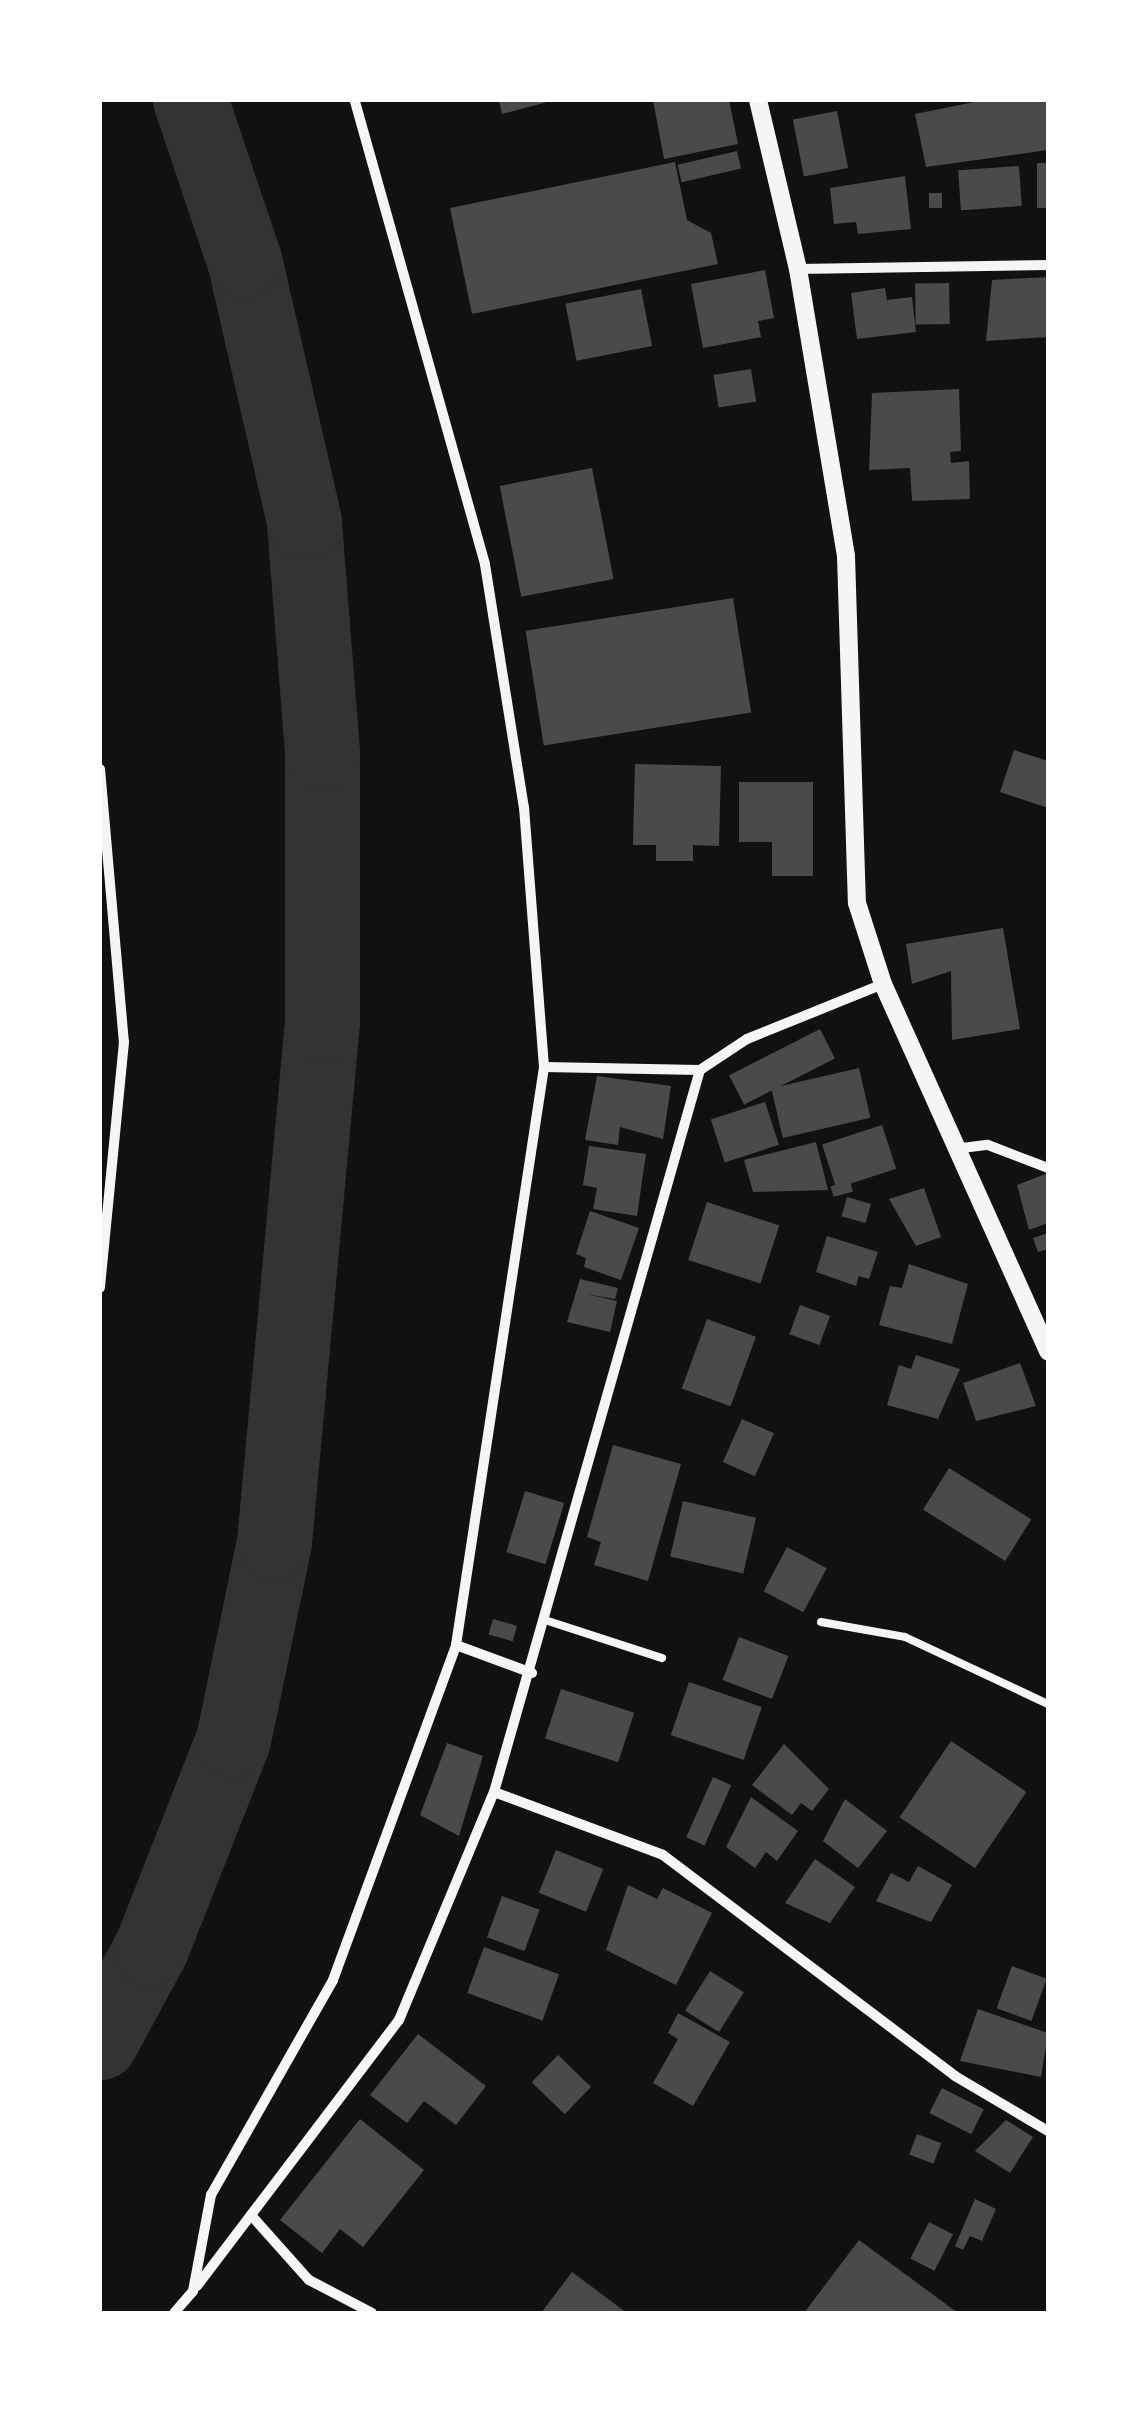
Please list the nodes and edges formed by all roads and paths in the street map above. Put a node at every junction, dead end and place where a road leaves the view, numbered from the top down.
1 (355, 100) edge
2 (758, 100) edge
3 (1048, 265) edge
4 (798, 270) junction
5 (100, 769) edge
6 (882, 984) junction
7 (544, 1067) junction
8 (700, 1070) junction
9 (962, 1148) junction
10 (1048, 1168) edge
11 (100, 1288) edge
12 (1048, 1352) edge
13 (548, 1622) junction
14 (820, 1622) dead end
15 (456, 1644) junction
16 (662, 1658) dead end
17 (532, 1673) junction
18 (1048, 1704) edge
19 (494, 1792) junction
20 (1048, 2131) edge
21 (252, 2215) junction
22 (194, 2291) junction
23 (174, 2313) edge
24 (372, 2313) edge

1 - 7 street
2 - 4 street
3 - 4 street
4 - 6 street
5 - 11 street
6 - 8 street
6 - 9 street
7 - 8 street
7 - 15 street
8 - 13 street
9 - 10 street
9 - 12 street
13 - 16 lane
13 - 17 street
14 - 18 lane
15 - 17 street
15 - 22 street
17 - 19 street
19 - 20 street
19 - 21 street
21 - 22 street
21 - 24 street
22 - 23 street

